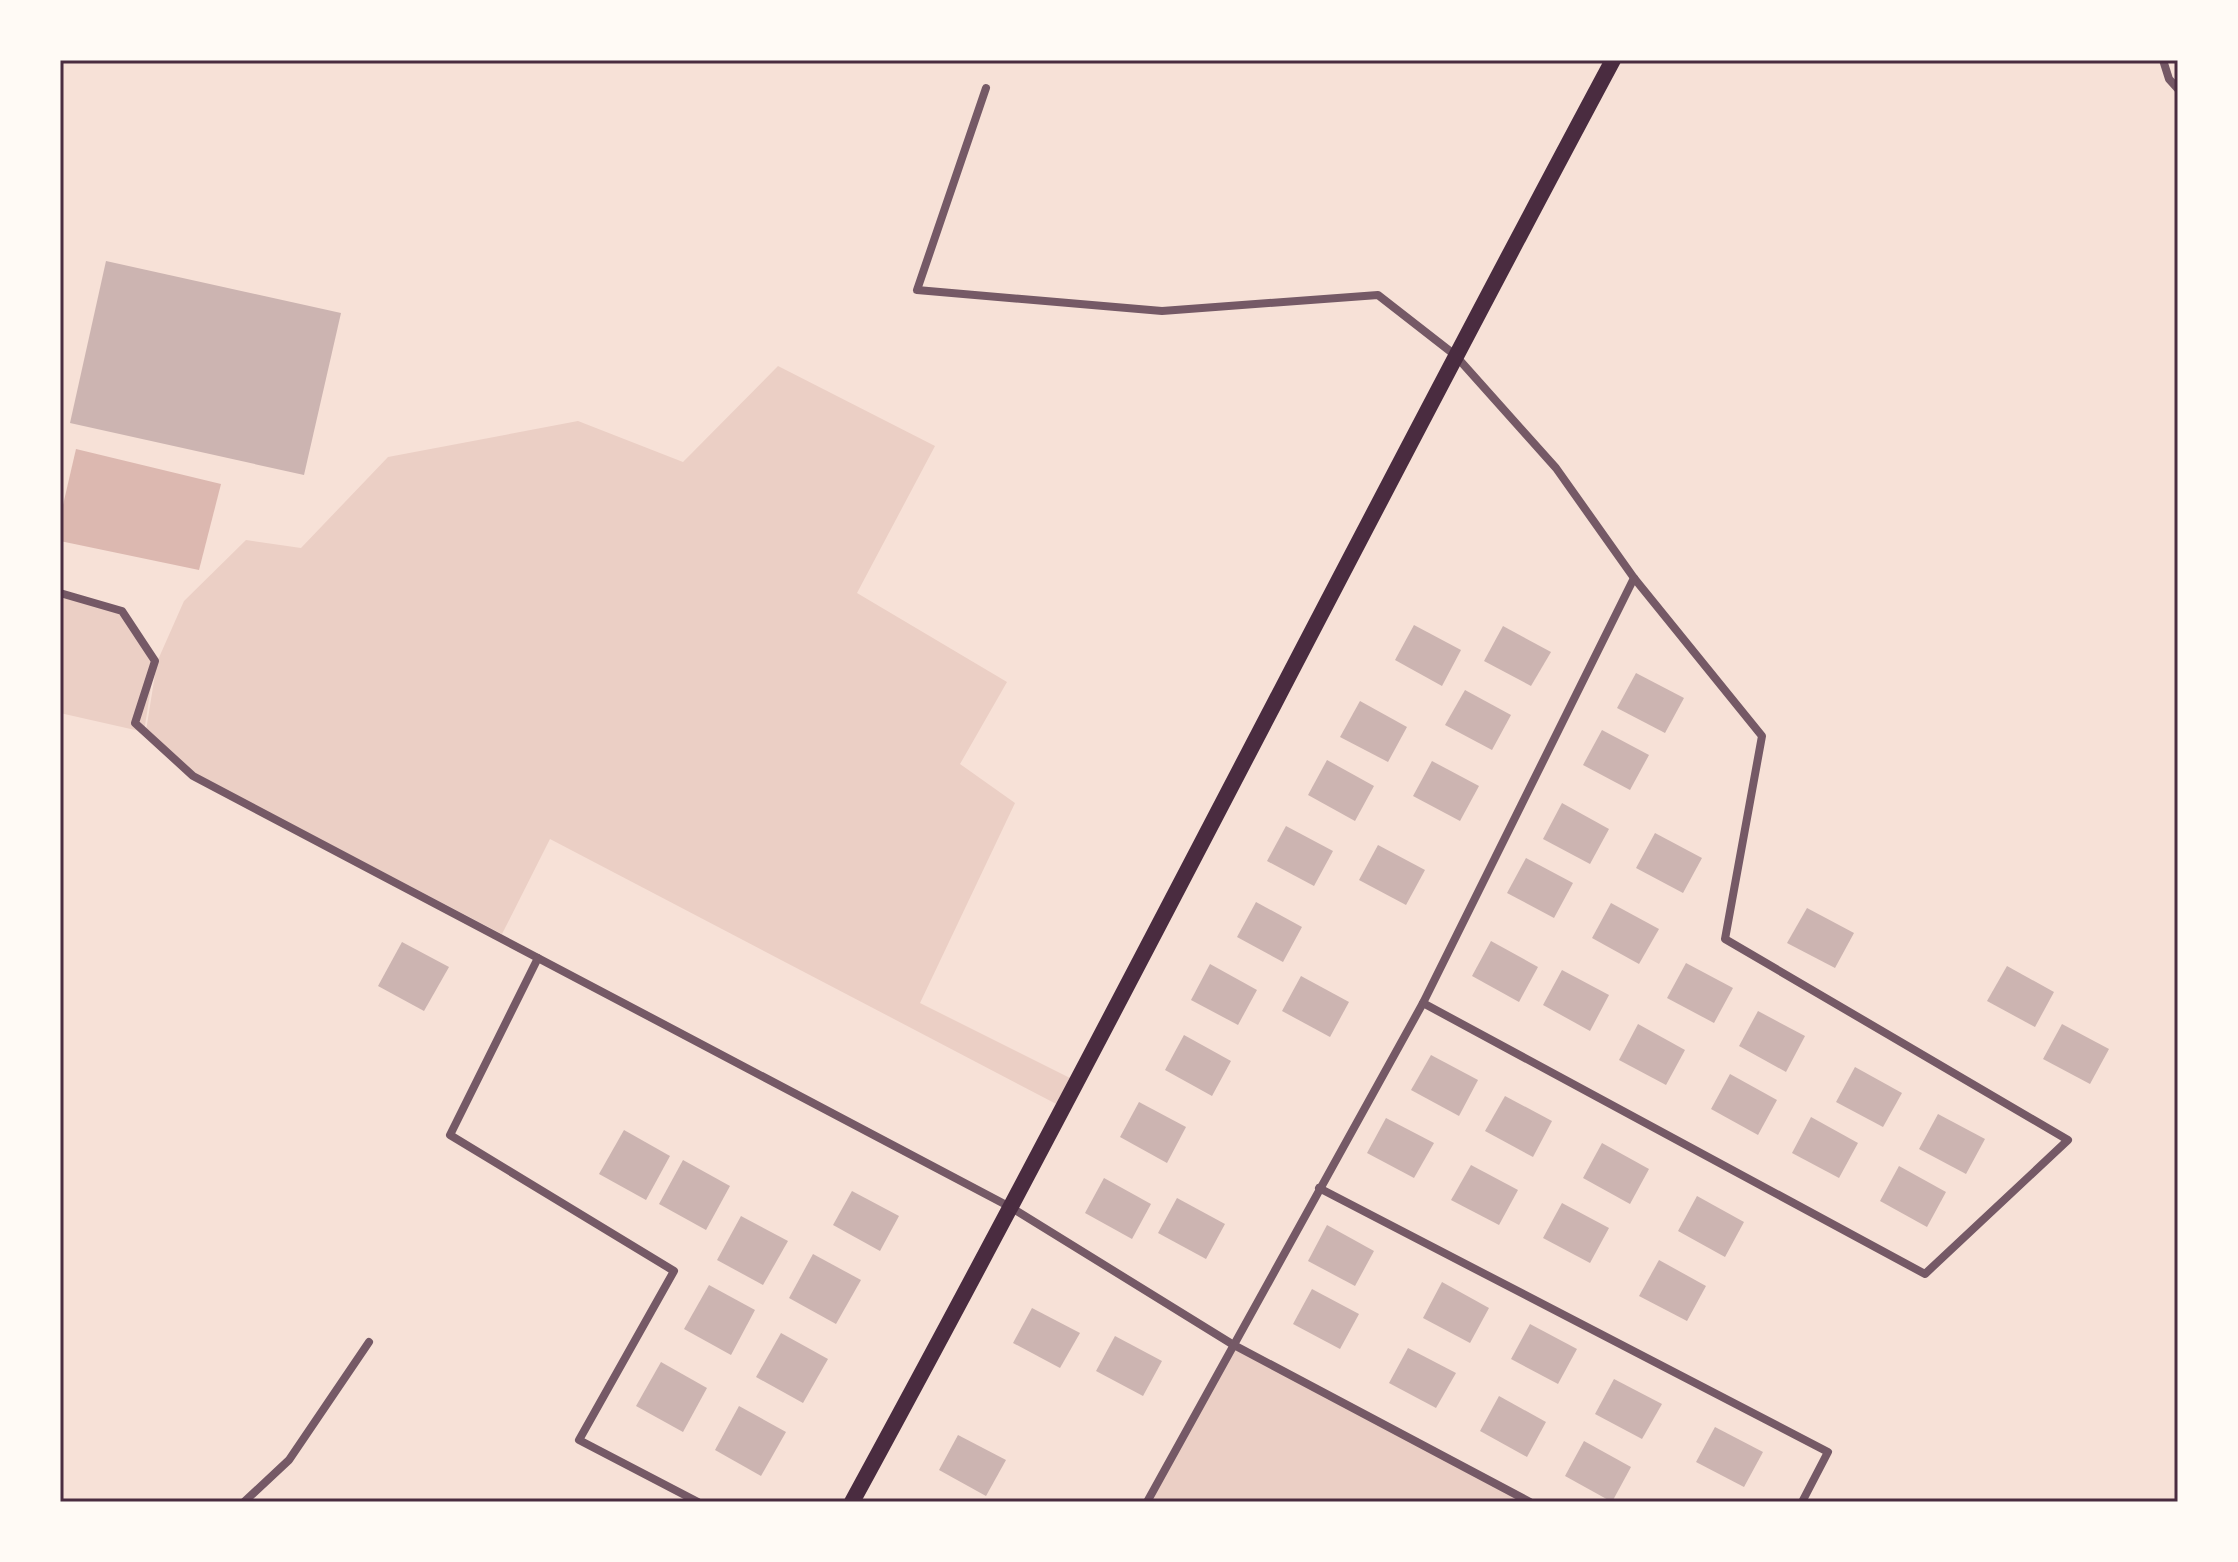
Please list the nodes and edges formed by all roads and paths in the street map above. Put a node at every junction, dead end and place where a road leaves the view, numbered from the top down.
1 (1613, 60) edge
2 (2163, 60) edge
3 (986, 88) dead end
4 (2178, 89) edge
5 (1455, 355) junction
6 (1634, 578) junction
7 (60, 593) edge
8 (538, 958) junction
9 (1423, 1003) junction
10 (1319, 1188) junction
11 (1012, 1208) junction
12 (369, 1342) dead end
13 (1232, 1344) junction
14 (244, 1502) edge
15 (698, 1502) edge
16 (852, 1502) edge
17 (1147, 1502) edge
18 (1530, 1502) edge
19 (1802, 1502) edge

1 - 5 main road
2 - 4 street
3 - 5 street
5 - 6 street
5 - 11 main road
6 - 9 street
6 - 9 street
7 - 8 street
8 - 11 street
8 - 15 street
9 - 10 street
10 - 13 street
10 - 19 street
11 - 13 street
11 - 16 main road
12 - 14 street
13 - 17 street
13 - 18 street

